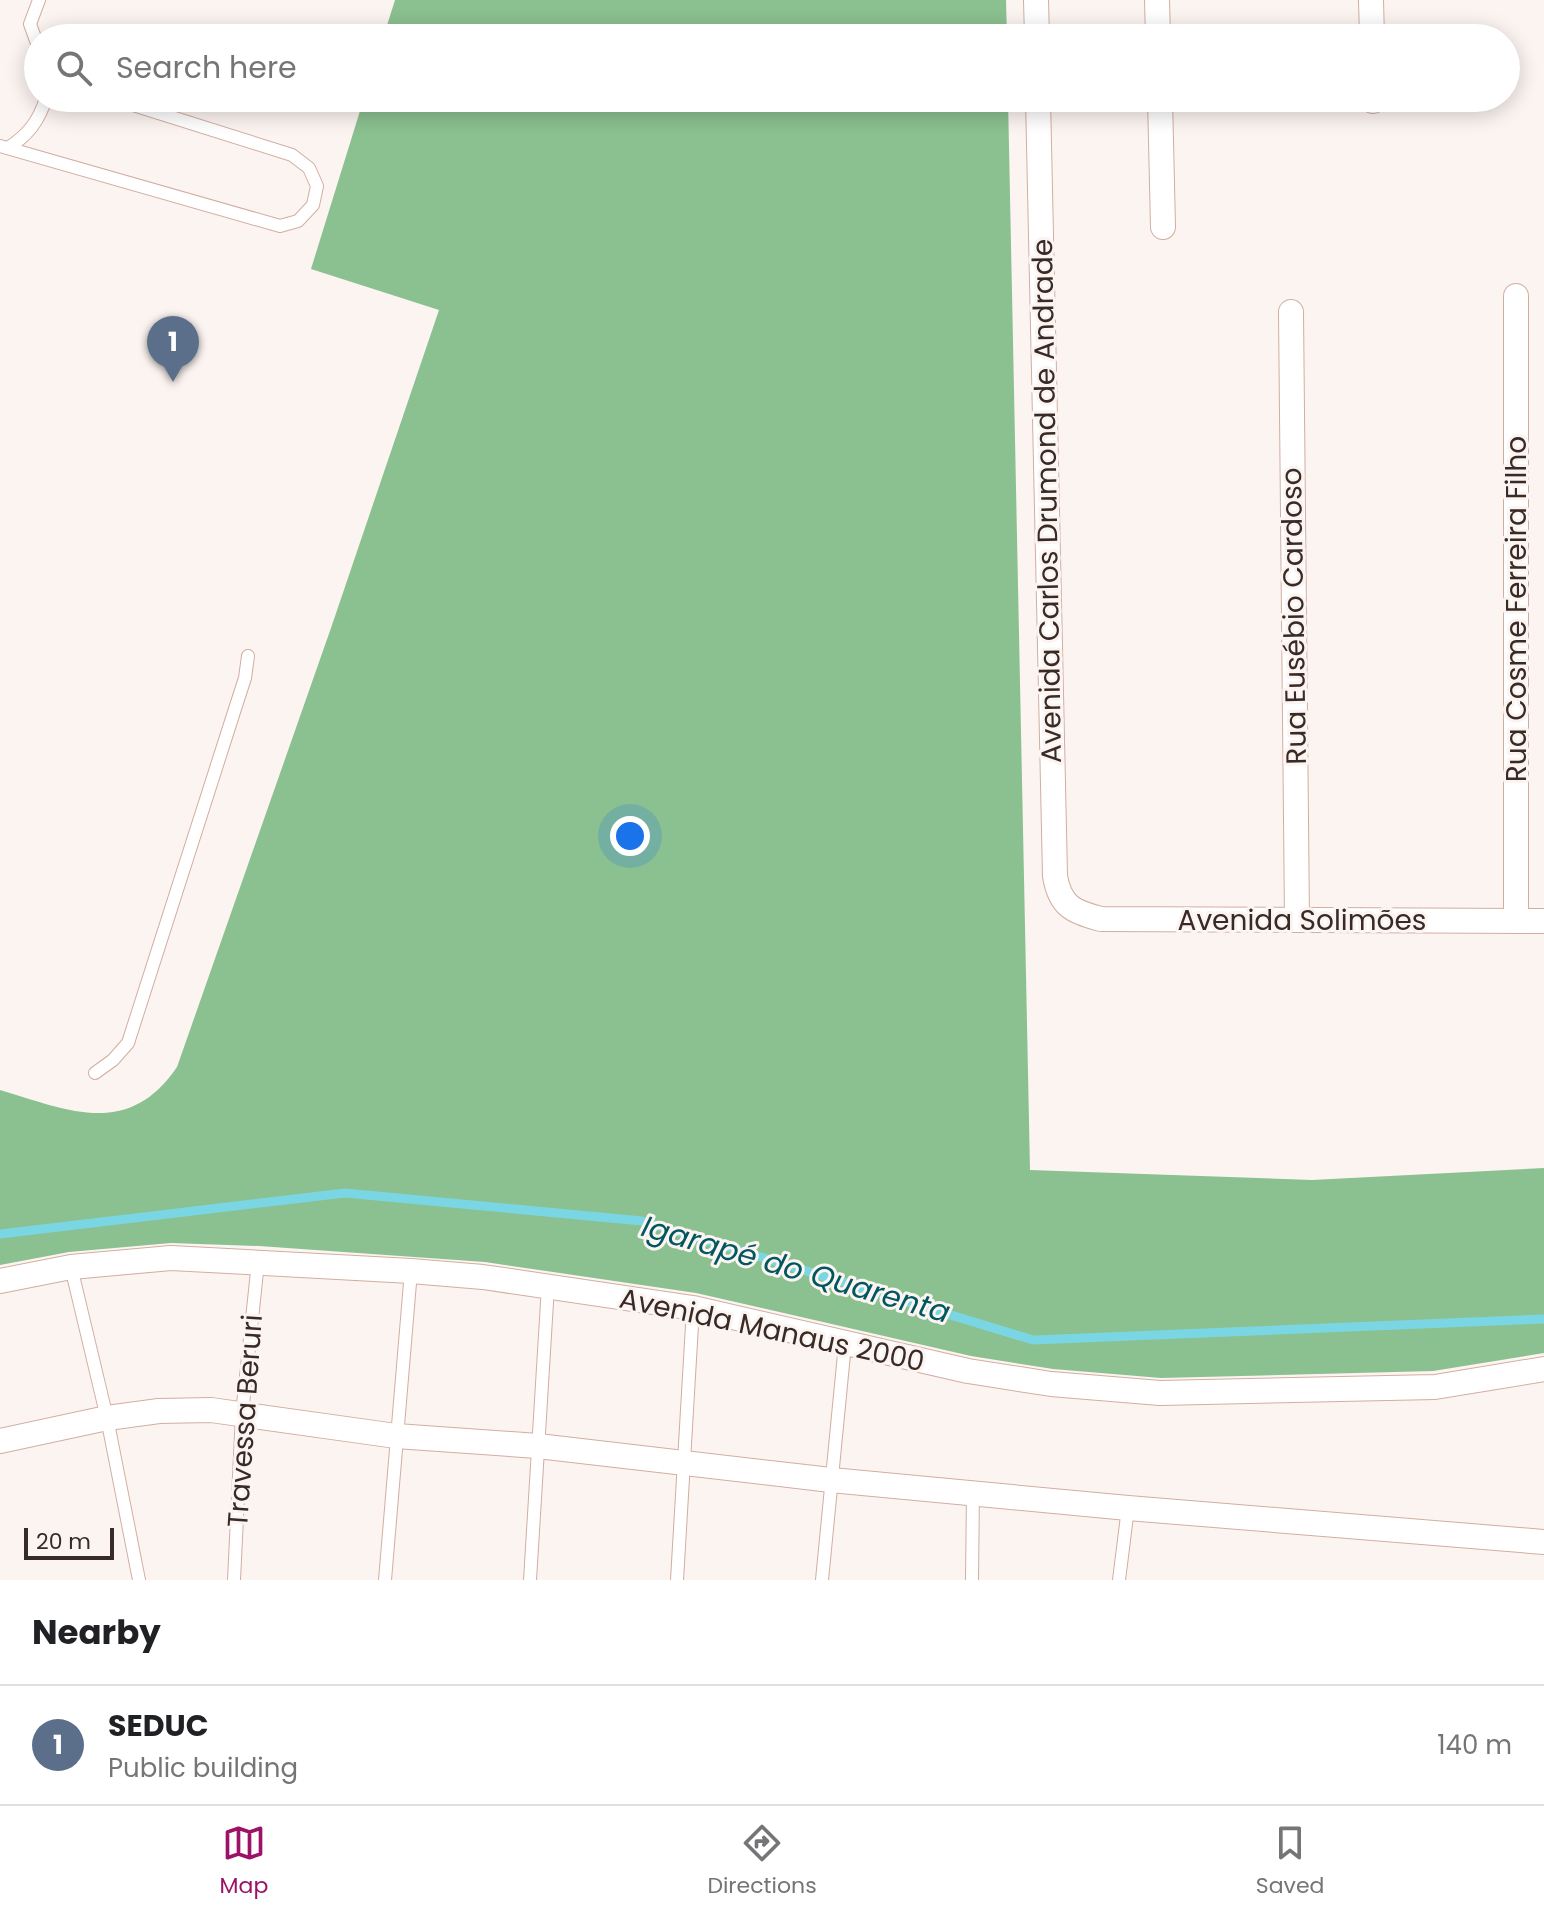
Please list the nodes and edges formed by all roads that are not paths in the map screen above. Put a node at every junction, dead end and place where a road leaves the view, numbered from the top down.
1 (39, 0) edge
2 (1036, 0) edge
3 (1157, 0) edge
4 (1371, 0) edge
5 (30, 24) edge
6 (1037, 24) edge
7 (1158, 24) edge
8 (1372, 24) edge
9 (41, 112) edge
10 (155, 112) edge
11 (1038, 112) edge
12 (1160, 112) edge
13 (4, 147) edge
14 (1163, 227) dead end
15 (1516, 296) dead end
16 (1291, 312) dead end
17 (248, 656) dead end
18 (1064, 901) joint
19 (1297, 920) junction
20 (1516, 921) junction
21 (1544, 921) edge
22 (95, 1073) dead end
23 (258, 1262) junction
24 (71, 1267) junction
25 (411, 1271) junction
26 (0, 1281) edge
27 (548, 1286) junction
28 (693, 1308) junction
29 (845, 1344) junction
30 (1544, 1369) edge
31 (242, 1414) junction
32 (107, 1418) junction
33 (396, 1436) junction
34 (0, 1441) edge
35 (538, 1446) junction
36 (683, 1464) junction
37 (831, 1480) junction
38 (973, 1491) junction
39 (1128, 1508) junction
40 (1544, 1542) edge
41 (139, 1580) edge
42 (234, 1580) edge
43 (385, 1580) edge
44 (530, 1580) edge
45 (677, 1580) edge
46 (822, 1580) edge
47 (972, 1580) edge
48 (1119, 1580) edge

1 - 5 lane
2 - 6 street
3 - 7 street
4 - 8 street
9 - 13 lane
10 - 13 lane
11 - 18 street, Avenida Carlos Drumond de Andrade
12 - 14 street
15 - 20 street, Rua Cosme Ferreira Filho
16 - 19 street, Rua Eusébio Cardoso
17 - 22 lane
18 - 19 street, Avenida Solimões
19 - 20 street, Avenida Solimões
20 - 21 street, Avenida Solimões
23 - 24 street, Avenida Manaus 2000
23 - 25 street, Avenida Manaus 2000
23 - 31 lane, Travessa Beruri
24 - 26 street, Avenida Manaus 2000
24 - 32 lane
25 - 27 street, Avenida Manaus 2000
25 - 33 lane
27 - 28 street, Avenida Manaus 2000
27 - 35 lane
28 - 29 street, Avenida Manaus 2000
28 - 36 lane
29 - 30 street, Avenida Manaus 2000
29 - 37 lane
31 - 32 street
31 - 33 street
31 - 42 lane, Travessa Beruri
32 - 34 street
32 - 41 lane
33 - 35 street
33 - 43 lane
35 - 36 street
35 - 44 lane
36 - 37 street
36 - 45 lane
37 - 38 street
37 - 46 lane
38 - 39 street
38 - 47 lane
39 - 40 street
39 - 48 lane

